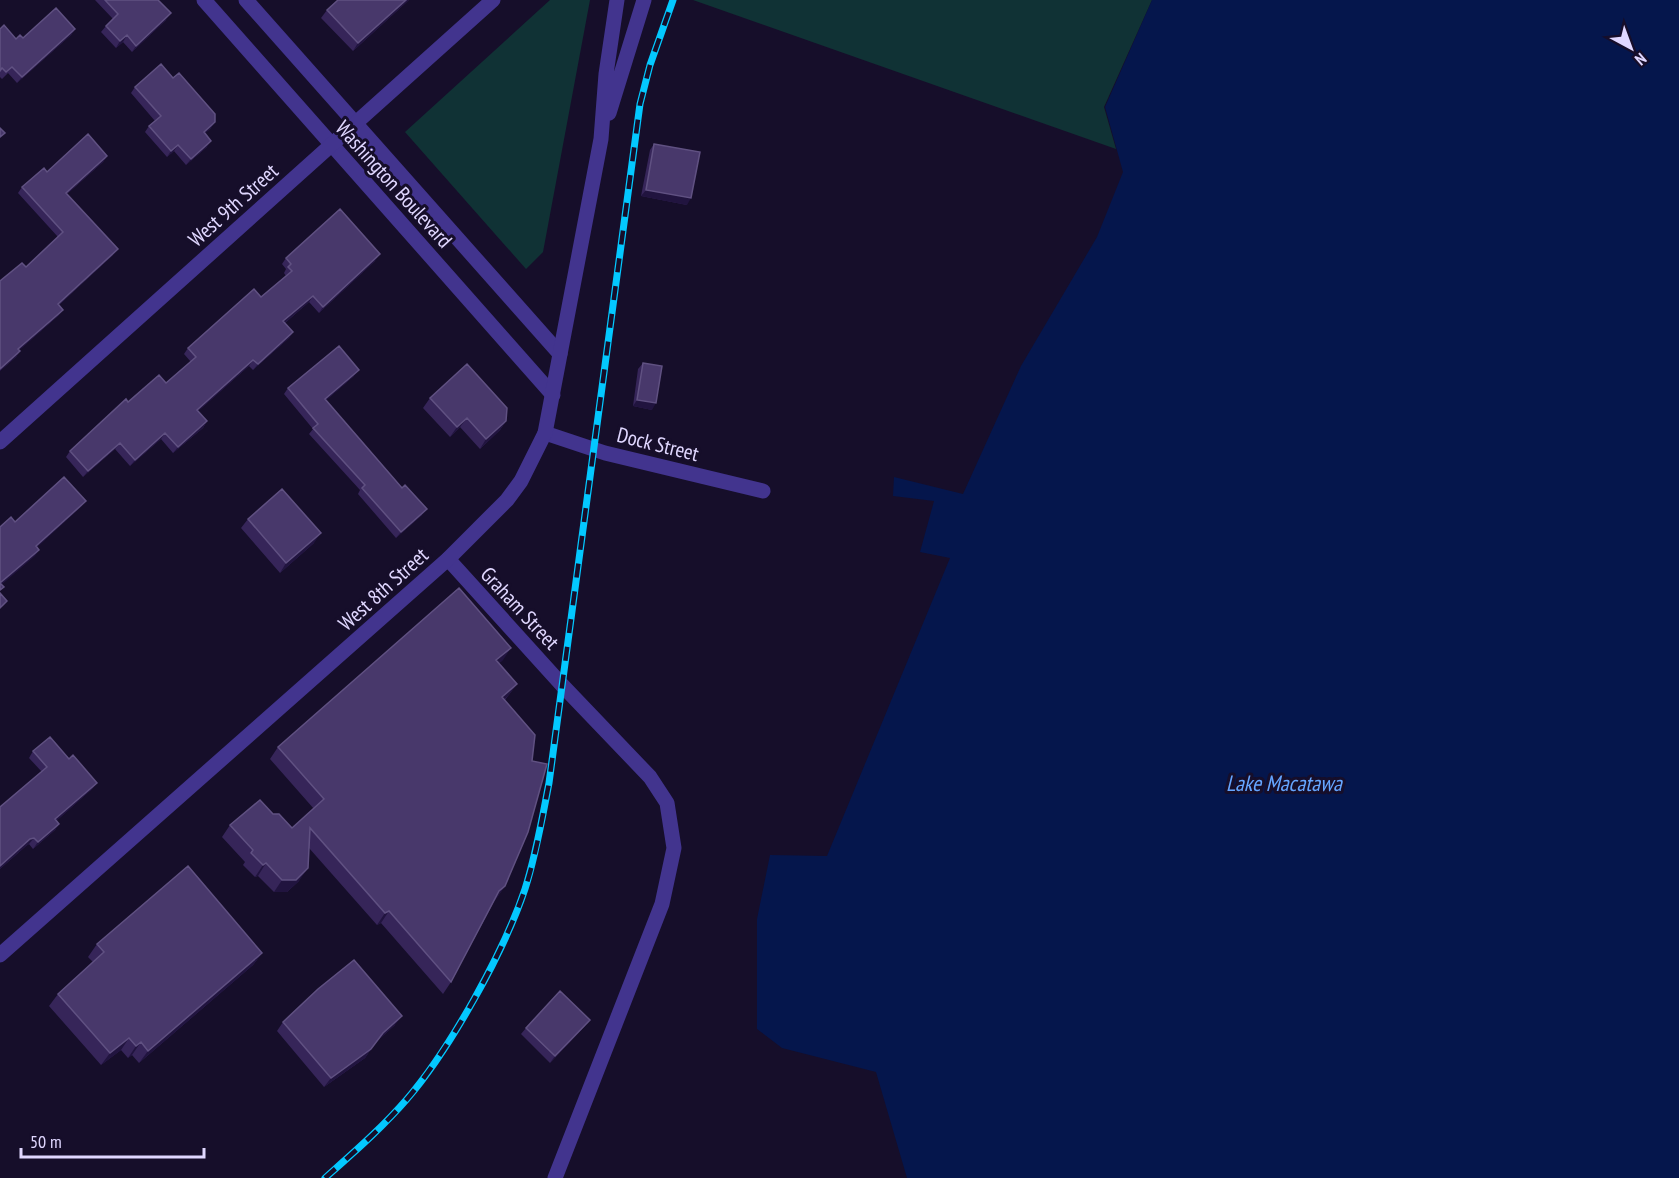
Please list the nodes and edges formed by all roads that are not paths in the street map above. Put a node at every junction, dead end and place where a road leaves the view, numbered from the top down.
1 (204, 0) edge
2 (246, 0) edge
3 (493, 0) edge
4 (617, 0) edge
5 (644, 0) edge
6 (356, 124) junction
7 (601, 139) junction
8 (331, 145) junction
9 (560, 354) junction
10 (553, 395) junction
11 (545, 433) junction
12 (0, 442) edge
13 (763, 491) dead end
14 (448, 559) junction
15 (0, 955) edge
16 (555, 1178) edge

1 - 8 street, Washington Boulevard
2 - 6 street, Washington Boulevard
3 - 6 street, West 9th Street
4 - 7 street, West 8th Street
5 - 7 street, West 8th Street
6 - 8 street, West 9th Street
6 - 9 street, Washington Boulevard
7 - 9 street, West 8th Street
8 - 10 street, Washington Boulevard
8 - 12 street, West 9th Street
9 - 10 street, West 8th Street
10 - 11 street, West 8th Street
11 - 13 street, Dock Street
11 - 14 street, West 8th Street
14 - 15 street, West 8th Street
14 - 16 street, Graham Street

